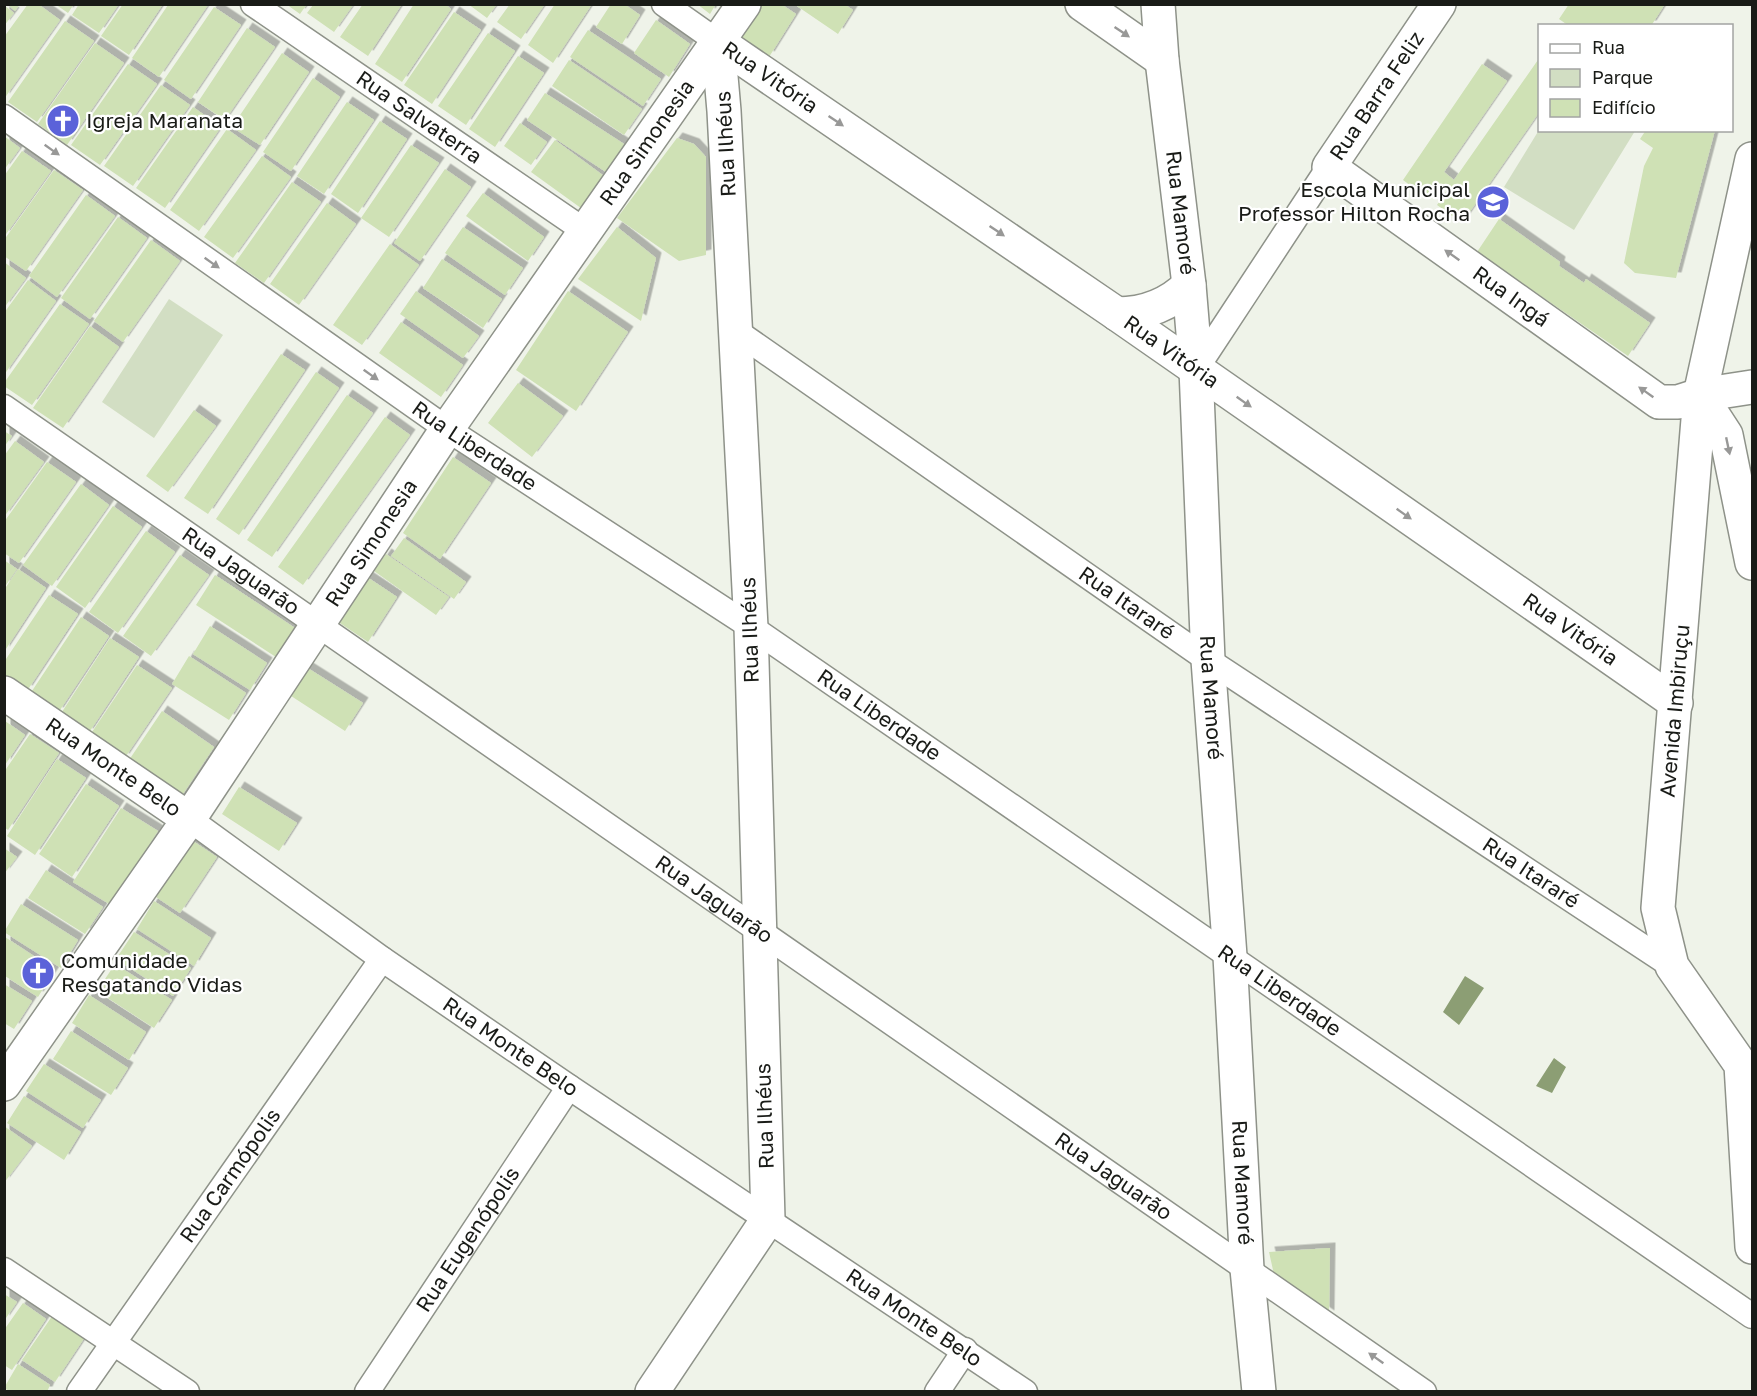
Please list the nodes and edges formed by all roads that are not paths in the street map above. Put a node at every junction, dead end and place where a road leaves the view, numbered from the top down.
1 (253, 4) edge
2 (664, 4) edge
3 (744, 4) edge
4 (1082, 4) edge
5 (1158, 4) edge
6 (1439, 4) edge
7 (718, 42) junction
8 (1162, 60) junction
9 (768, 74) junction
10 (706, 94) junction
11 (4, 117) edge
12 (1752, 159) edge
13 (1329, 167) junction
14 (585, 231) junction
15 (1189, 285) junction
16 (1117, 314) junction
17 (736, 331) junction
18 (1196, 369) junction
19 (1752, 387) edge
20 (1700, 395) junction
21 (4, 407) edge
22 (447, 429) junction
23 (1752, 563) edge
24 (319, 623) junction
25 (751, 627) junction
26 (1208, 660) junction
27 (4, 693) edge
28 (1676, 703) junction
29 (189, 819) junction
30 (760, 932) junction
31 (1230, 956) junction
32 (382, 958) junction
33 (1672, 966) junction
34 (4, 1084) edge
35 (569, 1087) junction
36 (768, 1219) junction
37 (1752, 1247) edge
38 (4, 1270) edge
39 (1252, 1273) junction
40 (1752, 1316) edge
41 (114, 1341) junction
42 (965, 1350) junction
43 (79, 1392) edge
44 (187, 1392) edge
45 (367, 1392) edge
46 (651, 1392) edge
47 (937, 1392) edge
48 (1025, 1392) edge
49 (1259, 1392) edge
50 (1424, 1392) edge

1 - 14 street, Rua Salvaterra
2 - 7 street, Rua Vitória
3 - 7 street, Rua Simonesia
4 -> 8 street
5 - 8 street, Rua Mamoré
6 - 13 street, Rua Barra Feliz
7 - 9 street, Rua Vitória
7 - 10 street, Rua Simonesia
7 - 10 street, Rua Ilhéus
8 - 15 street, Rua Mamoré
9 - 10 street
9 -> 16 street, Rua Vitória
10 - 14 street, Rua Simonesia
10 - 17 street, Rua Ilhéus
11 -> 22 street, Rua Liberdade
12 - 20 street, Avenida Imbiruçu
13 - 18 street, Rua Barra Feliz
20 -> 13 street, Rua Ingá
14 - 22 street, Rua Simonesia
15 - 16 street
15 - 18 street, Rua Mamoré
16 - 18 street, Rua Vitória
17 - 25 street, Rua Ilhéus
17 - 26 street, Rua Itararé
18 - 26 street, Rua Mamoré
18 -> 28 street, Rua Vitória
19 - 20 street, Rua Ingá
20 -> 23 street
20 - 28 street, Avenida Imbiruçu
21 - 24 street, Rua Jaguarão
22 - 24 street, Rua Simonesia
22 - 25 street, Rua Liberdade
24 - 29 street, Rua Simonesia
24 - 30 street, Rua Jaguarão
25 - 30 street, Rua Ilhéus
25 - 31 street, Rua Liberdade
26 - 31 street, Rua Mamoré
26 - 33 street, Rua Itararé
27 - 29 street, Rua Monte Belo
28 - 33 street, Avenida Imbiruçu
29 - 32 street, Rua Monte Belo
29 - 34 street, Rua Simonesia
30 - 36 street, Rua Ilhéus
30 - 39 street, Rua Jaguarão
31 - 39 street, Rua Mamoré
31 - 40 street, Rua Liberdade
32 - 35 street, Rua Monte Belo
32 - 41 street, Rua Carmópolis
33 - 37 street, Avenida Imbiruçu
35 - 36 street, Rua Monte Belo
35 - 45 street, Rua Eugenópolis
36 - 42 street, Rua Monte Belo
36 - 46 street
38 - 41 street
39 - 49 street, Rua Mamoré
50 -> 39 street, Rua Jaguarão
41 - 43 street, Rua Carmópolis
41 - 44 street
42 - 47 street
42 - 48 street, Rua Monte Belo

